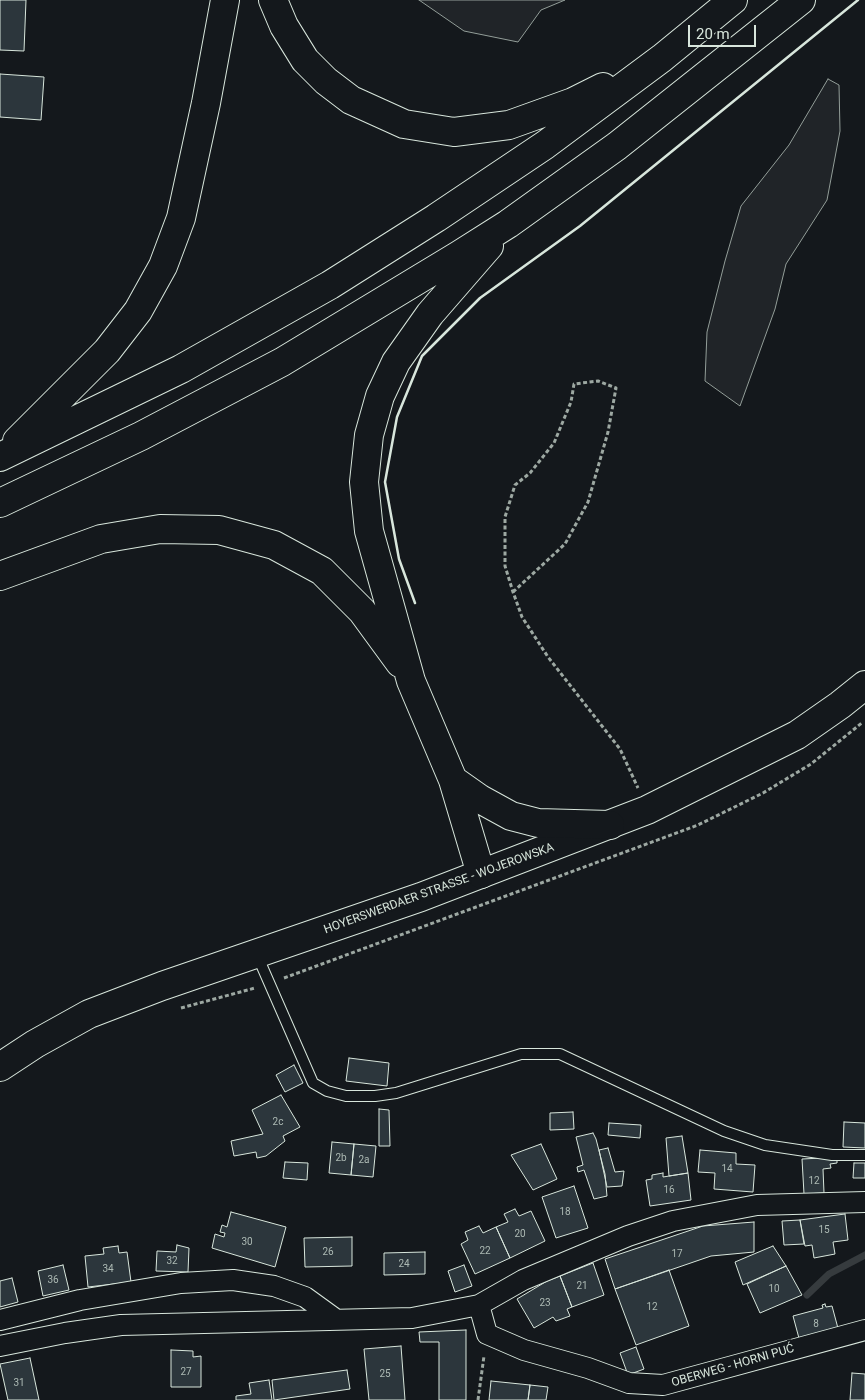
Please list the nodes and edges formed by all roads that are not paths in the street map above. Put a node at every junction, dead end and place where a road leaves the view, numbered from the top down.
1 (225, 0) edge
2 (273, 0) edge
3 (733, 0) edge
4 (800, 0) edge
5 (662, 58) junction
6 (508, 224) junction
7 (1, 457) edge
8 (0, 503) edge
9 (0, 576) edge
10 (411, 681) junction
11 (865, 685) edge
12 (453, 780) junction
13 (610, 825) junction
14 (481, 874) junction
15 (258, 955) junction
16 (0, 1067) edge
17 (865, 1156) edge
18 (865, 1202) edge
19 (479, 1305) junction
20 (334, 1318) junction
21 (0, 1320) edge
22 (865, 1330) edge
23 (0, 1346) edge

1 - 7 main road
2 - 5 main road
3 - 5 main road
4 - 6 main road
5 - 7 main road
6 - 8 main road
6 - 10 main road
9 - 10 main road
10 - 12 main road
11 - 13 main road, HOYERSWERDAER STRASSE - WOJEROWSKA
12 - 13 main road
12 - 14 main road
13 - 14 main road, HOYERSWERDAER STRASSE - WOJEROWSKA
14 - 15 main road, HOYERSWERDAER STRASSE - WOJEROWSKA
15 - 16 main road, HOYERSWERDAER STRASSE - WOJEROWSKA
15 - 17 lane
18 - 19 street
19 - 20 street
19 - 22 street, OBERWEG - HORNI PUĆ
20 - 21 street
20 - 23 street

